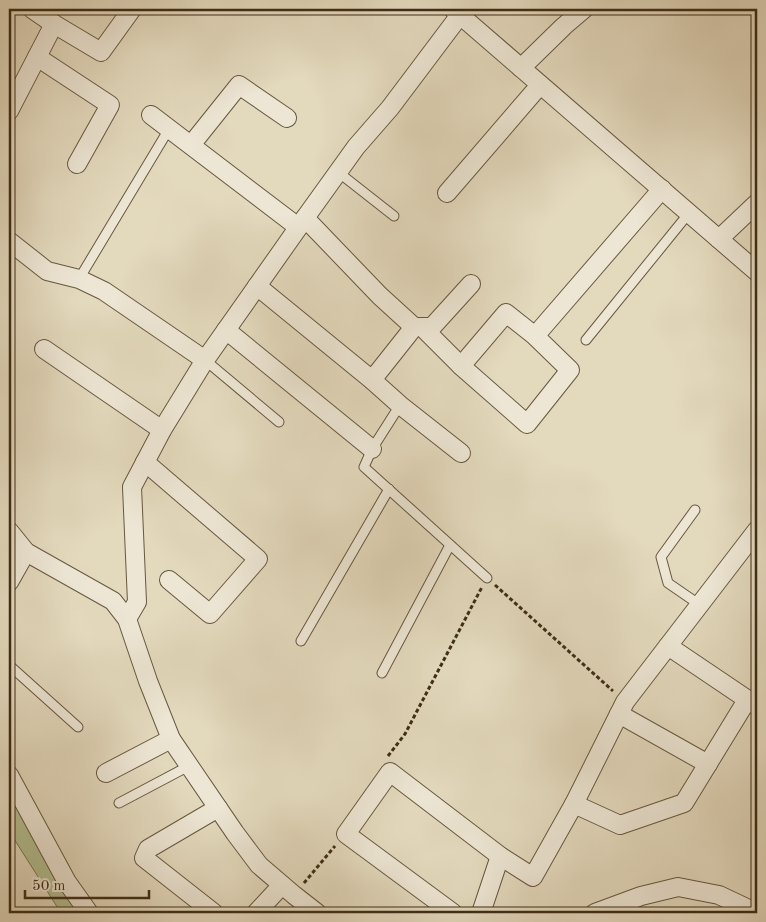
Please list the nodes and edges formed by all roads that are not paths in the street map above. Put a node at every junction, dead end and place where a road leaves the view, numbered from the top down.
1 (32, 9) edge
2 (132, 9) edge
3 (584, 9) edge
4 (457, 12) edge
5 (54, 24) junction
6 (37, 56) junction
7 (521, 68) junction
8 (540, 85) junction
9 (9, 111) edge
10 (151, 115) dead end
11 (287, 118) dead end
12 (169, 129) junction
13 (191, 145) junction
14 (77, 164) dead end
15 (338, 172) junction
16 (662, 189) junction
17 (447, 193) dead end
18 (757, 203) edge
19 (690, 213) junction
20 (394, 216) dead end
21 (302, 223) junction
22 (719, 239) junction
23 (9, 241) edge
24 (757, 272) edge
25 (79, 279) junction
26 (471, 284) dead end
27 (257, 286) junction
28 (418, 327) junction
29 (226, 330) junction
30 (535, 336) junction
31 (586, 340) dead end
32 (44, 349) dead end
33 (205, 360) junction
34 (461, 366) junction
35 (372, 380) junction
36 (400, 405) junction
37 (279, 422) dead end
38 (162, 430) junction
39 (372, 449) junction
40 (461, 454) dead end
41 (146, 462) junction
42 (388, 489) junction
43 (695, 510) dead end
44 (757, 530) edge
45 (9, 531) edge
46 (450, 545) junction
47 (26, 552) junction
48 (487, 578) road end
49 (170, 580) dead end
50 (9, 582) edge
51 (700, 605) junction
52 (127, 619) junction
53 (301, 641) dead end
54 (668, 646) junction
55 (9, 665) edge
56 (382, 673) dead end
57 (752, 703) edge
58 (622, 708) junction
59 (78, 728) dead end
60 (171, 739) junction
61 (708, 764) junction
62 (189, 766) junction
63 (106, 773) dead end
64 (9, 775) edge
65 (119, 803) dead end
66 (574, 804) junction
67 (218, 808) junction
68 (500, 856) junction
69 (288, 890) junction
70 (89, 913) edge
71 (214, 913) edge
72 (256, 913) edge
73 (317, 913) edge
74 (453, 913) edge
75 (481, 913) edge
76 (595, 913) edge
77 (754, 913) edge

1 - 5 street
2 - 5 street
3 - 7 street
4 - 7 street
4 - 15 street
5 - 6 street
6 - 9 street
6 - 14 street
7 - 8 street
8 - 16 street
8 - 17 street
10 - 12 street
11 - 13 street
12 - 13 street
12 - 25 lane
13 - 21 street
15 - 20 lane
15 - 21 street
16 - 19 street
16 - 30 street
18 - 22 street
19 - 22 street
19 - 31 lane
21 - 27 street
21 - 28 street
22 - 24 street
23 - 25 street
25 - 33 street
26 - 28 street
27 - 29 street
27 - 35 street
28 - 34 street
28 - 35 street
29 - 33 street
29 - 39 street
30 - 34 street
30 - 34 street
32 - 38 street
33 - 37 lane
33 - 38 street
35 - 36 street
36 - 39 lane
36 - 40 street
38 - 41 street
39 - 42 lane
41 - 49 street
41 - 52 street
42 - 46 lane
42 - 53 lane
43 - 51 lane
44 - 51 street
45 - 47 street
46 - 48 lane
46 - 56 lane
47 - 50 street
47 - 52 street
51 - 54 street
52 - 60 street
54 - 57 street
54 - 58 street
55 - 59 lane
57 - 61 street
58 - 61 street
58 - 66 street
60 - 62 street
60 - 63 street
61 - 66 street
62 - 65 lane
62 - 67 street
64 - 70 street
66 - 68 street
67 - 69 street
67 - 71 street
68 - 74 street
68 - 75 street
69 - 72 street
69 - 73 street
76 - 77 street

